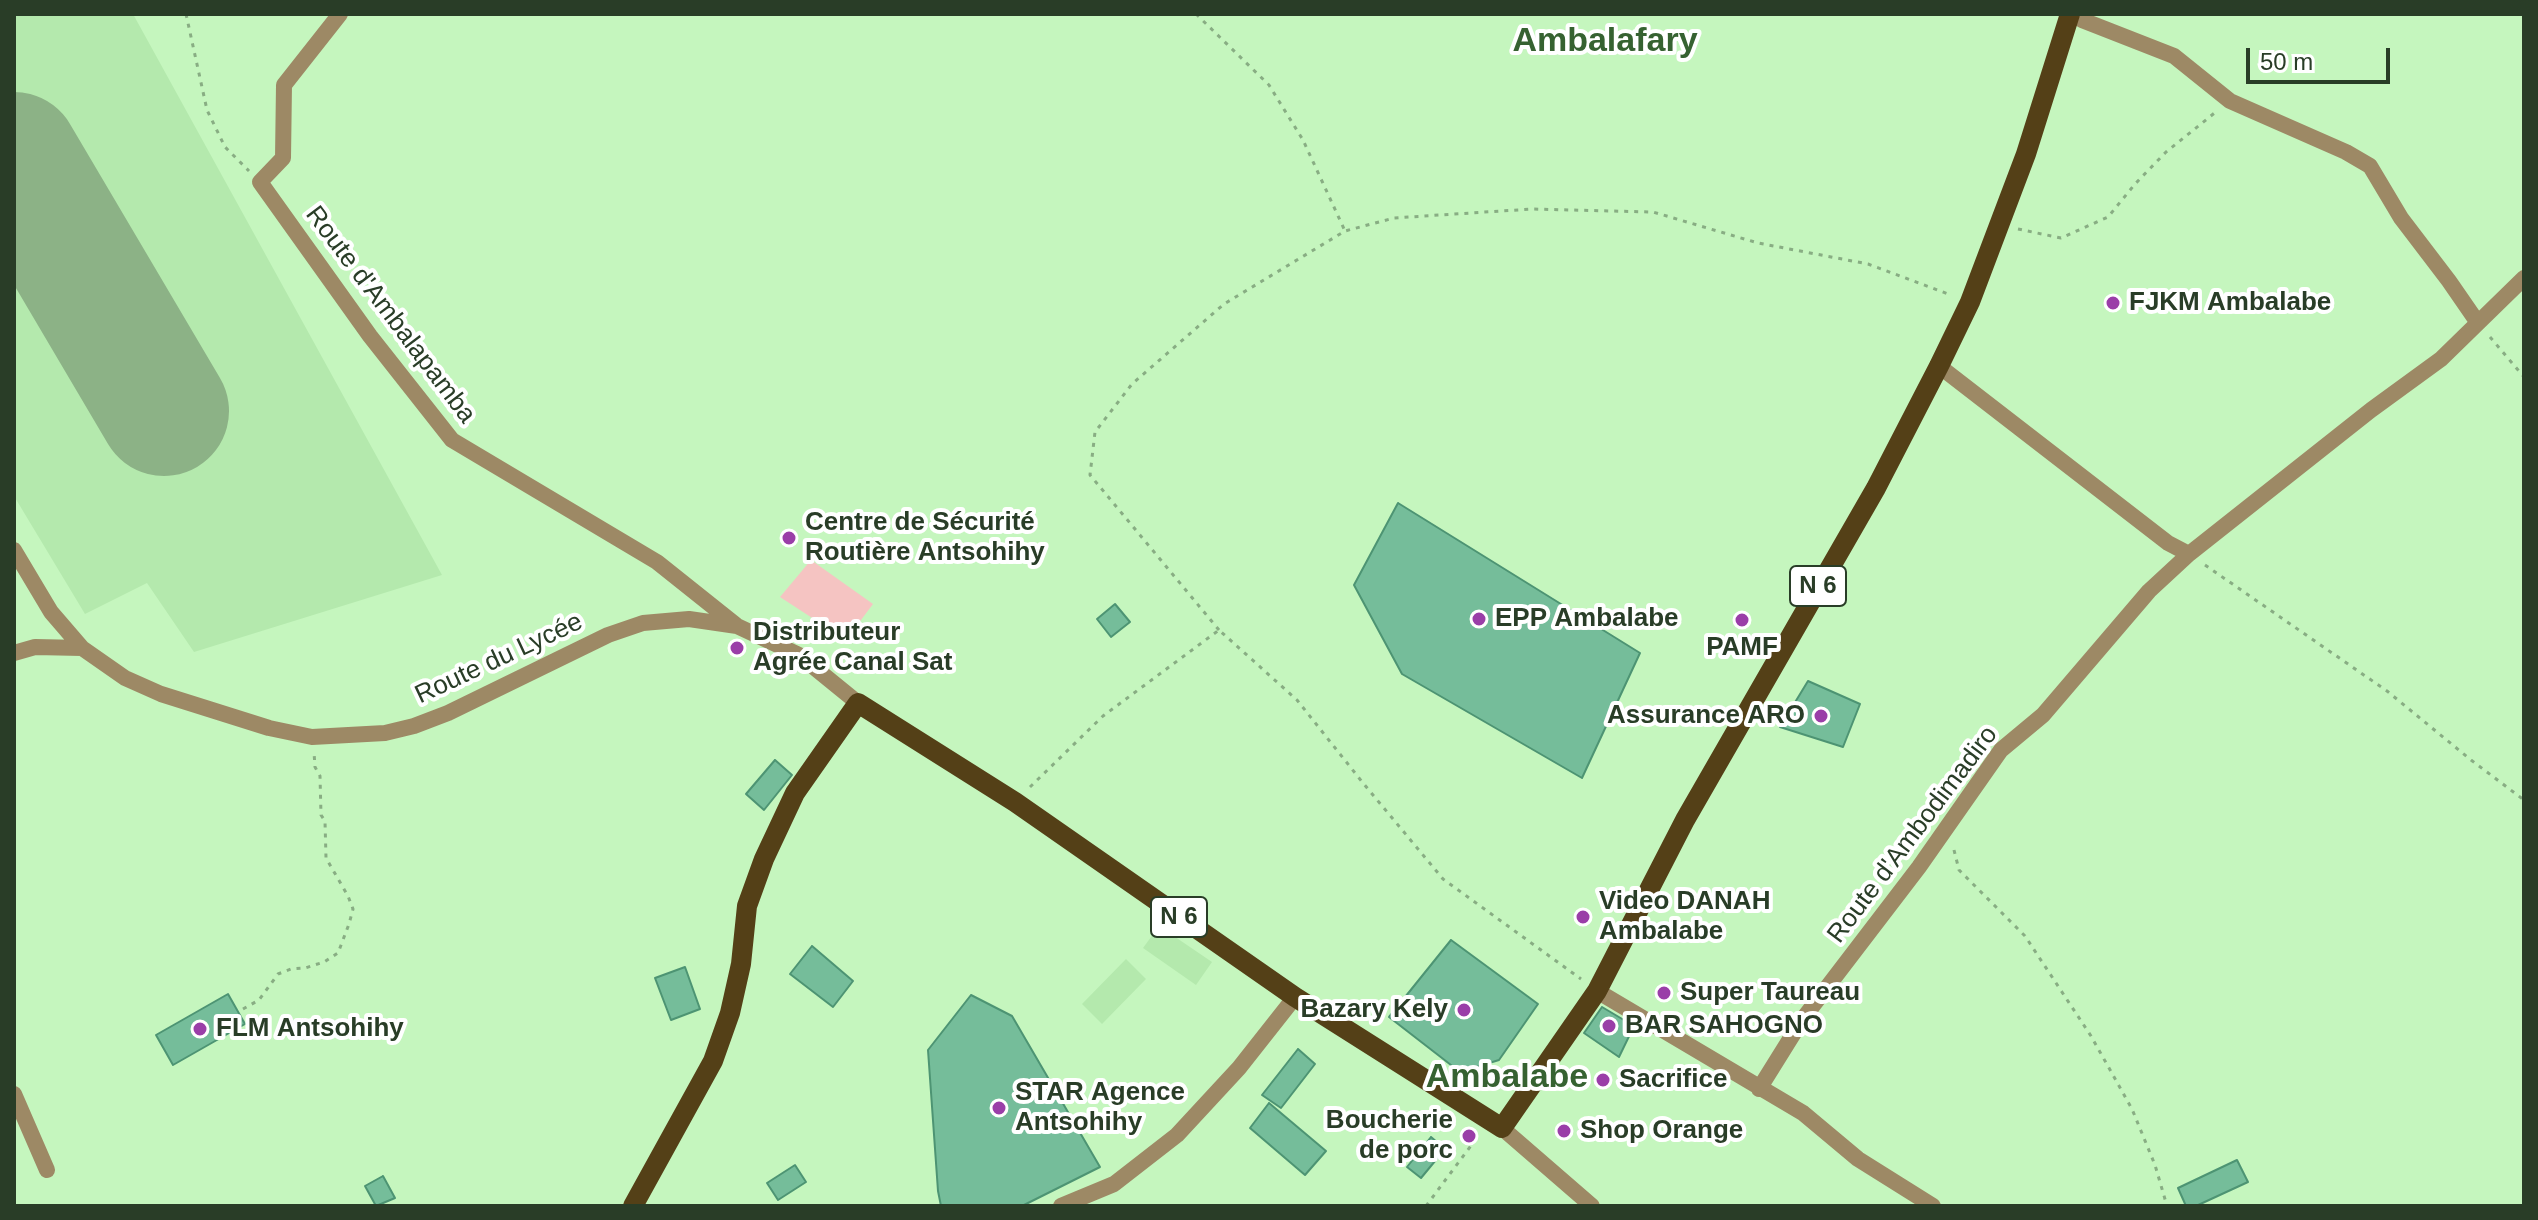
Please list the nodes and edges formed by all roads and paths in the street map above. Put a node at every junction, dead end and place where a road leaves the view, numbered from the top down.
1 (186, 14) edge
2 (340, 14) edge
3 (1196, 14) edge
4 (2076, 17) edge
5 (2230, 101) junction
6 (260, 182) junction
7 (1999, 224) junction
8 (1345, 231) junction
9 (2524, 278) edge
10 (1970, 302) junction
11 (2478, 323) junction
12 (1946, 372) junction
13 (2524, 377) edge
14 (14, 550) edge
15 (2189, 554) junction
16 (737, 626) junction
17 (1219, 630) junction
18 (82, 648) junction
19 (14, 653) edge
20 (858, 703) junction
21 (312, 737) junction
22 (2524, 800) edge
23 (1015, 802) junction
24 (1948, 826) junction
25 (1597, 991) junction
26 (1295, 997) junction
27 (243, 1009) dead end
28 (1759, 1089) junction
29 (14, 1094) edge
30 (1496, 1124) junction
31 (47, 1170) dead end
32 (2524, 1170) edge
33 (2524, 1176) edge
34 (633, 1206) edge
35 (1061, 1206) edge
36 (1426, 1206) edge
37 (1592, 1206) edge
38 (1933, 1206) edge
39 (2167, 1206) edge

1 - 6 path
2 - 6 street
3 - 8 path
4 - 5 street
4 - 7 main road, N 6
5 - 7 path
5 - 11 street
6 - 16 street, Route d'Ambalapamba
7 - 10 main road, N 6
8 - 10 path
8 - 17 path
9 - 11 street, Route d'Ambodimadiro
10 - 12 main road, N 6
11 - 13 path
11 - 15 street, Route d'Ambodimadiro
12 - 15 street
12 - 25 main road, N 6
14 - 18 street, Route du Lycée
15 - 22 path
15 - 24 street, Route d'Ambodimadiro
16 - 20 street, Route du Lycée
16 - 21 street, Route du Lycée
17 - 23 path
17 - 25 path
18 - 19 street
18 - 21 street, Route du Lycée
20 - 23 main road, N 6
20 - 34 main road
21 - 27 path
23 - 26 main road, N 6
24 - 28 street, Route d'Ambodimadiro
24 - 39 path
25 - 28 street
25 - 30 main road, N 6
26 - 30 main road, N 6
26 - 35 street
28 - 38 street
29 - 31 street
30 - 36 path
30 - 37 street
32 - 33 path

